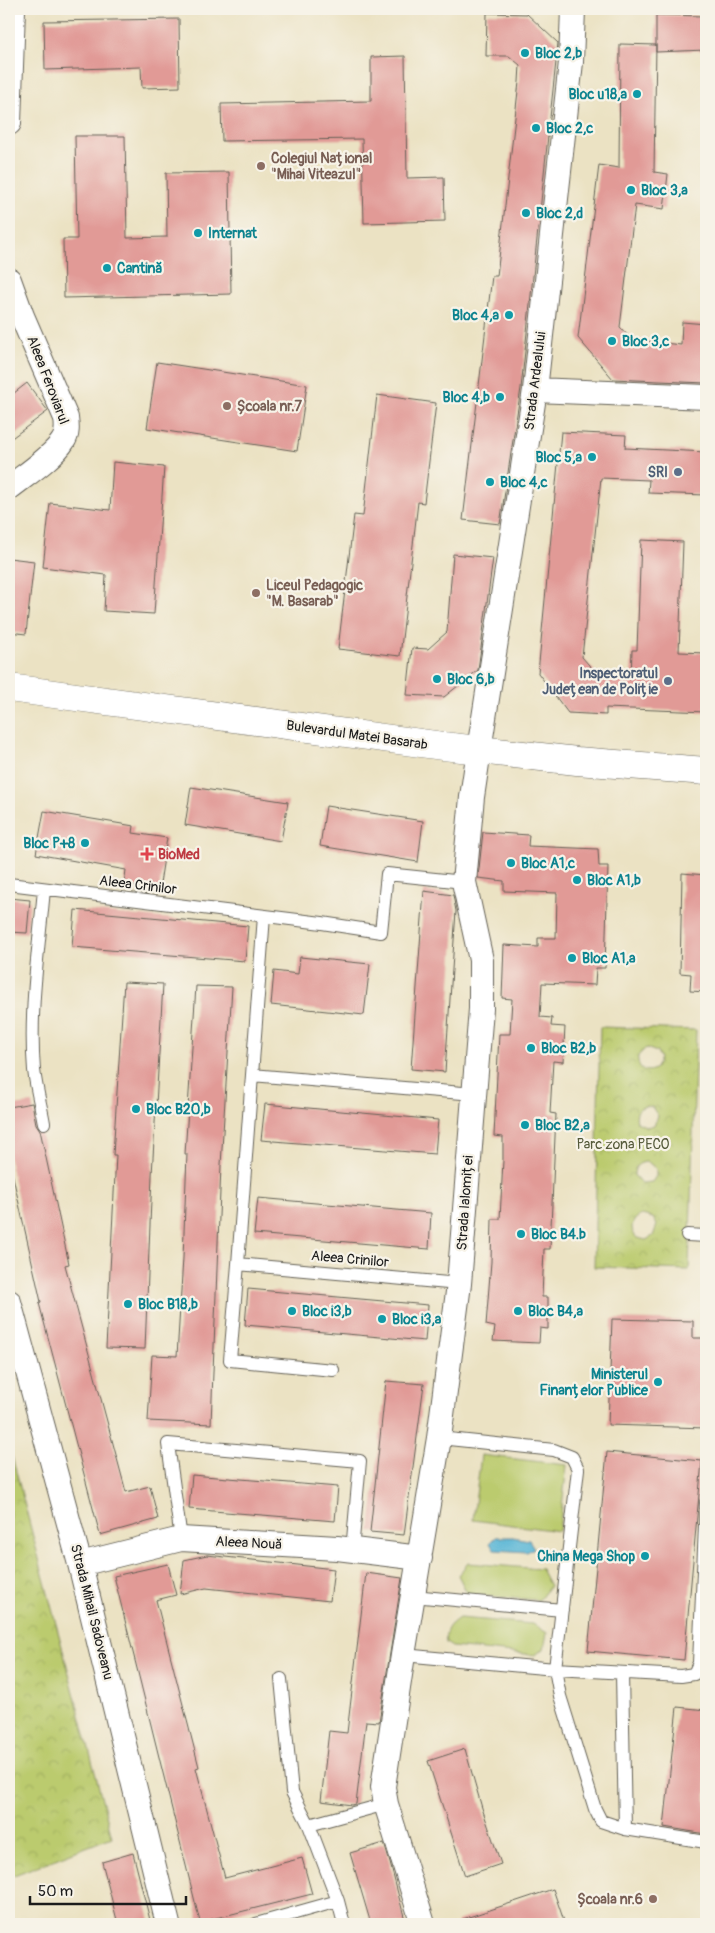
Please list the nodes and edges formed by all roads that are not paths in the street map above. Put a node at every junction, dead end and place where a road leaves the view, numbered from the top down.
1 (13, 9) edge
2 (573, 9) edge
3 (10, 70) edge
4 (9, 123) edge
5 (9, 280) edge
6 (535, 390) junction
7 (706, 397) edge
8 (9, 488) edge
9 (9, 688) edge
10 (479, 750) junction
11 (706, 771) edge
12 (464, 882) junction
13 (9, 884) edge
14 (44, 889) junction
15 (264, 916) junction
16 (252, 1075) junction
17 (474, 1094) junction
18 (44, 1123) dead end
19 (687, 1235) dead end
20 (706, 1236) edge
21 (238, 1264) junction
22 (459, 1284) junction
23 (9, 1302) edge
24 (333, 1370) dead end
25 (439, 1438) junction
26 (706, 1503) edge
27 (182, 1539) junction
28 (352, 1551) junction
29 (420, 1558) junction
30 (80, 1564) junction
31 (413, 1596) junction
32 (562, 1610) junction
33 (403, 1655) junction
34 (555, 1669) junction
35 (622, 1673) junction
36 (281, 1679) dead end
37 (386, 1804) junction
38 (309, 1825) junction
39 (624, 1829) junction
40 (706, 1842) edge
41 (338, 1901) junction
42 (168, 1924) edge
43 (256, 1924) edge
44 (344, 1924) edge
45 (423, 1924) edge

1 - 3 street
2 - 6 street, Strada Ardealului
3 - 4 street
5 - 8 street, Aleea Feroviarul
6 - 7 street
6 - 10 street, Strada Ardealului
9 - 10 main road, Bulevardul Matei Basarab
10 - 11 main road, Bulevardul Matei Basarab
10 - 12 street, Strada Ialomiței
12 - 15 lane, Aleea Crinilor
12 - 17 street, Strada Ialomiței
13 - 14 lane, Aleea Crinilor
14 - 15 lane, Aleea Crinilor
14 - 18 lane
15 - 16 lane
16 - 17 lane
16 - 21 lane
17 - 22 street, Strada Ialomiței
19 - 20 lane
21 - 22 lane, Aleea Crinilor
21 - 24 lane
22 - 25 street, Strada Ialomiței
23 - 30 street, Strada Mihail Sadoveanu
25 - 29 street, Strada Ialomiței
25 - 32 lane
26 - 35 lane
27 - 28 street, Aleea Nouă
27 - 28 lane
27 - 30 street, Aleea Nouă
28 - 29 street, Aleea Nouă
29 - 31 street, Strada Ialomiței
30 - 42 street, Strada Mihail Sadoveanu
31 - 32 lane
31 - 33 street, Strada Ialomiței
32 - 34 lane
33 - 34 lane
33 - 37 street, Strada Ialomiței
34 - 35 lane
34 - 39 lane
35 - 39 lane
36 - 38 lane
37 - 38 lane
37 - 45 street, Strada Ialomiței
38 - 41 lane
39 - 40 lane
41 - 43 lane
41 - 44 lane

